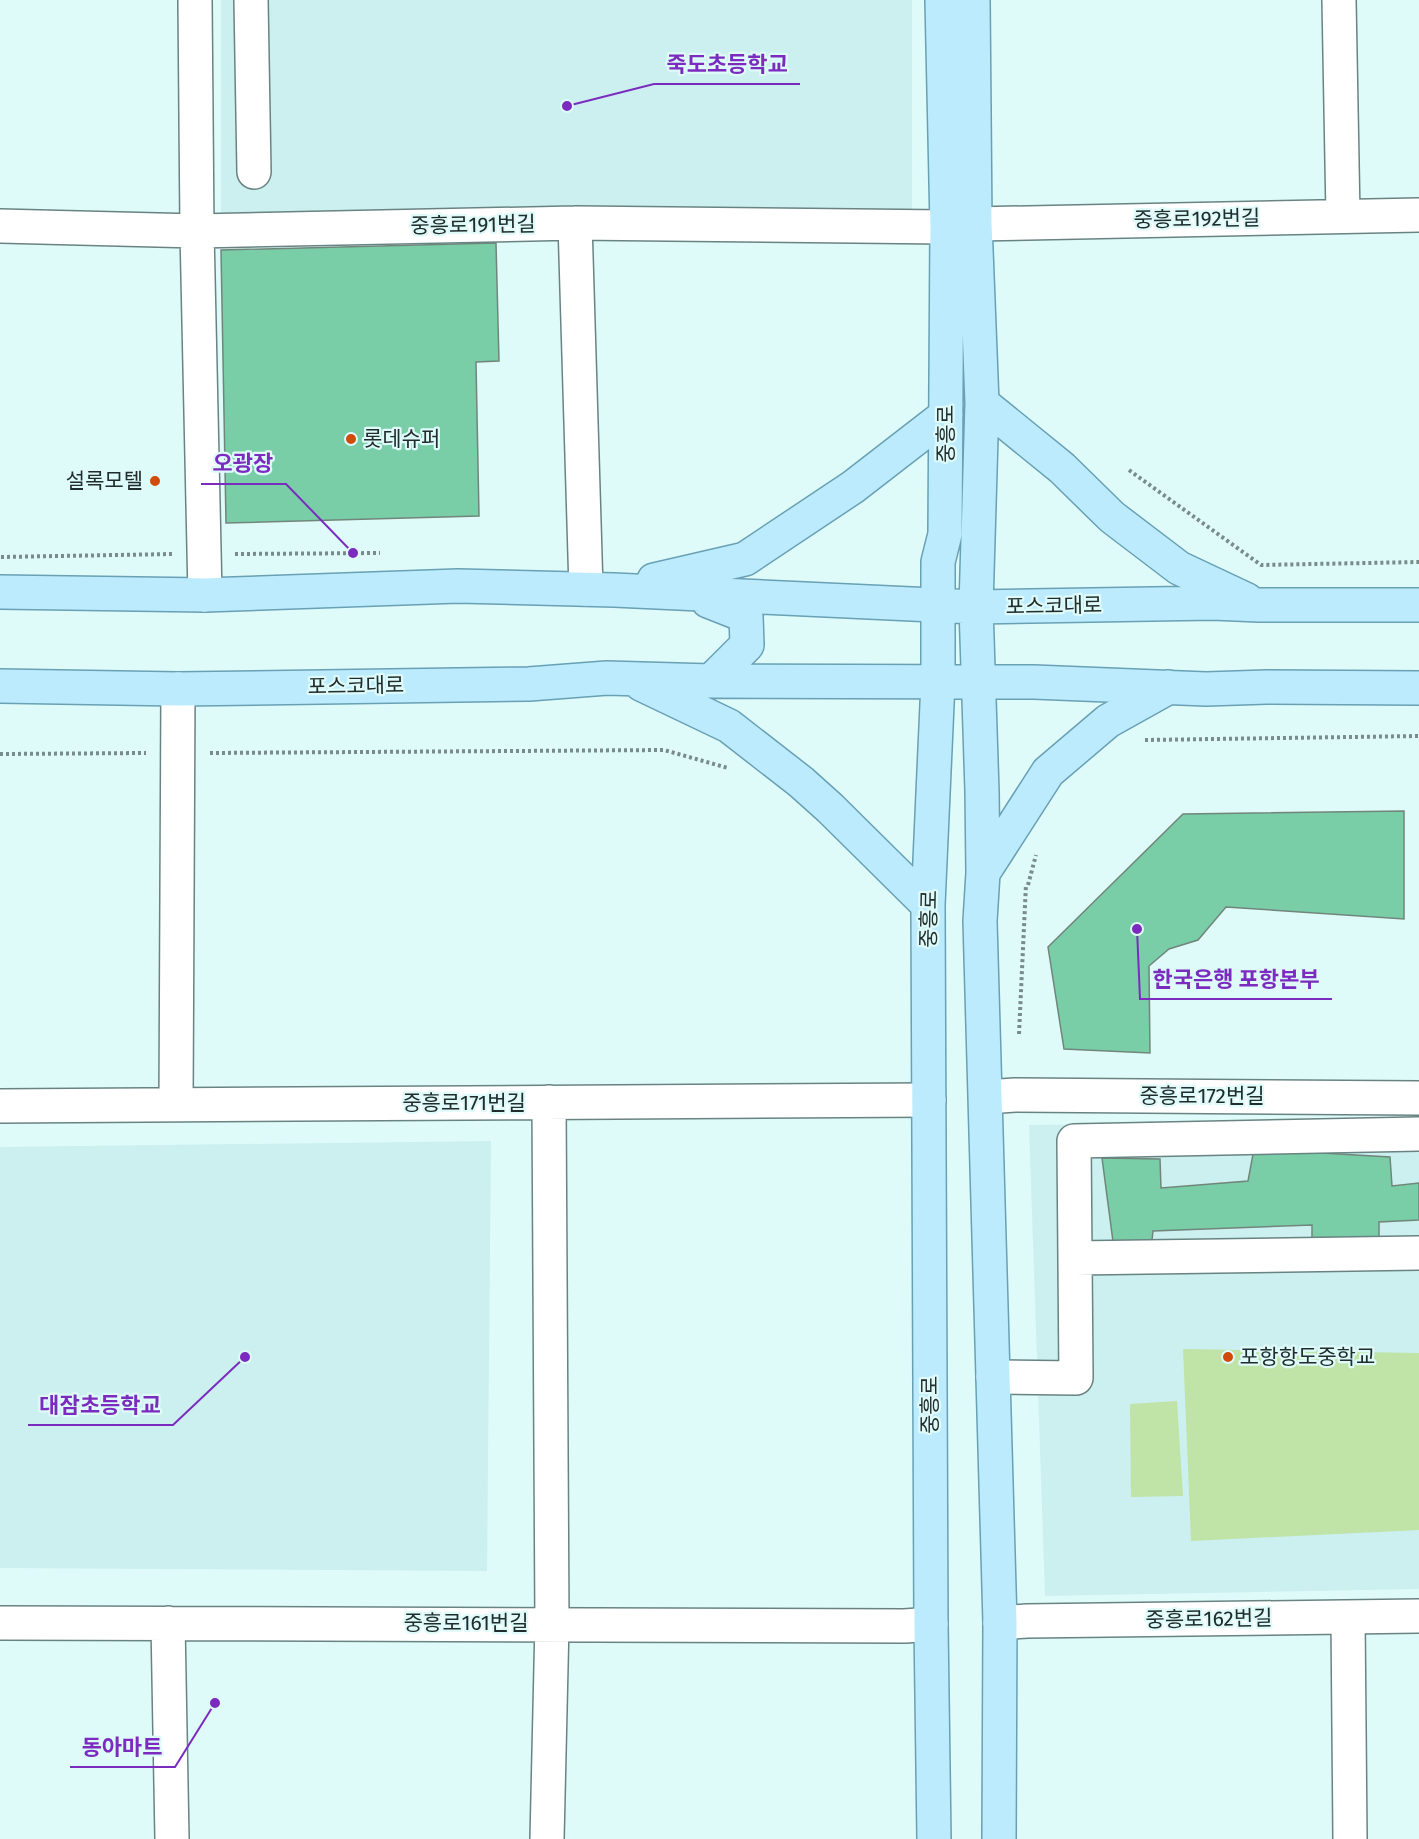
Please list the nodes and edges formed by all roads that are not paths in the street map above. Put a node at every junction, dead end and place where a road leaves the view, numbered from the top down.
1 (195, 0) edge
2 (251, 0) edge
3 (942, 0) edge
4 (973, 0) edge
5 (1339, 0) edge
6 (254, 172) dead end
7 (1419, 214) edge
8 (1343, 216) junction
9 (575, 223) junction
10 (0, 226) edge
11 (961, 226) junction
12 (197, 231) junction
13 (982, 403) junction
14 (946, 415) junction
15 (600, 589) junction
16 (0, 592) edge
17 (689, 593) junction
18 (205, 595) junction
19 (938, 604) junction
20 (1259, 605) junction
21 (1419, 605) edge
22 (976, 607) junction
23 (634, 680) junction
24 (711, 681) junction
25 (938, 682) junction
26 (978, 682) junction
27 (0, 686) edge
28 (1170, 687) junction
29 (1419, 688) edge
30 (178, 689) junction
31 (983, 873) junction
32 (928, 905) junction
33 (986, 1097) junction
34 (1419, 1098) edge
35 (929, 1100) junction
36 (549, 1102) junction
37 (176, 1104) junction
38 (0, 1106) edge
39 (1419, 1134) edge
40 (1419, 1253) edge
41 (1075, 1258) junction
42 (993, 1377) junction
43 (1348, 1617) junction
44 (1419, 1617) edge
45 (0, 1623) edge
46 (168, 1623) junction
47 (552, 1623) junction
48 (1000, 1623) junction
49 (931, 1624) junction
50 (172, 1839) edge
51 (547, 1839) edge
52 (934, 1839) edge
53 (999, 1839) edge
54 (1350, 1839) edge

1 - 12 street
2 - 6 street
3 - 11 main road, 중흥로
4 - 11 main road, 중흥로
5 - 8 street
7 - 8 street, 중흥로192번길
8 - 11 street, 중흥로192번길
9 - 11 street, 중흥로191번길
9 - 12 street, 중흥로191번길
9 - 15 street
10 - 12 street, 중흥로191번길
11 - 13 main road, 중흥로
11 - 14 main road, 중흥로
12 - 18 street
13 - 20 main road
13 - 22 main road, 중흥로
14 - 15 main road
14 - 19 main road, 중흥로
15 - 17 main road, 포스코대로
15 - 18 main road, 포스코대로
16 - 18 main road, 포스코대로
17 - 19 main road, 포스코대로
17 - 24 main road, 포스코대로
19 - 22 main road, 포스코대로
19 - 25 main road, 중흥로
20 - 21 main road, 포스코대로
20 - 22 main road, 포스코대로
22 - 26 main road, 중흥로
23 - 24 main road, 포스코대로
23 - 30 main road, 포스코대로
23 - 32 main road
24 - 25 main road, 포스코대로
25 - 26 main road, 포스코대로
25 - 32 main road, 중흥로
26 - 28 main road, 포스코대로
26 - 31 main road, 중흥로
27 - 30 main road, 포스코대로
28 - 29 main road, 포스코대로
28 - 31 main road
30 - 37 street
31 - 33 main road, 중흥로
32 - 35 main road, 중흥로
33 - 34 street, 중흥로172번길
33 - 42 main road, 중흥로
35 - 36 street, 중흥로171번길
35 - 49 main road, 중흥로
36 - 37 street, 중흥로171번길
36 - 47 street
37 - 38 street, 중흥로171번길
39 - 41 street
40 - 41 street
41 - 42 street
42 - 48 main road, 중흥로
43 - 44 street, 중흥로162번길
43 - 48 street, 중흥로162번길
43 - 54 street
45 - 46 street, 중흥로161번길
46 - 47 street, 중흥로161번길
46 - 50 street
47 - 49 street, 중흥로161번길
47 - 51 street
48 - 53 main road, 중흥로
49 - 52 main road, 중흥로

